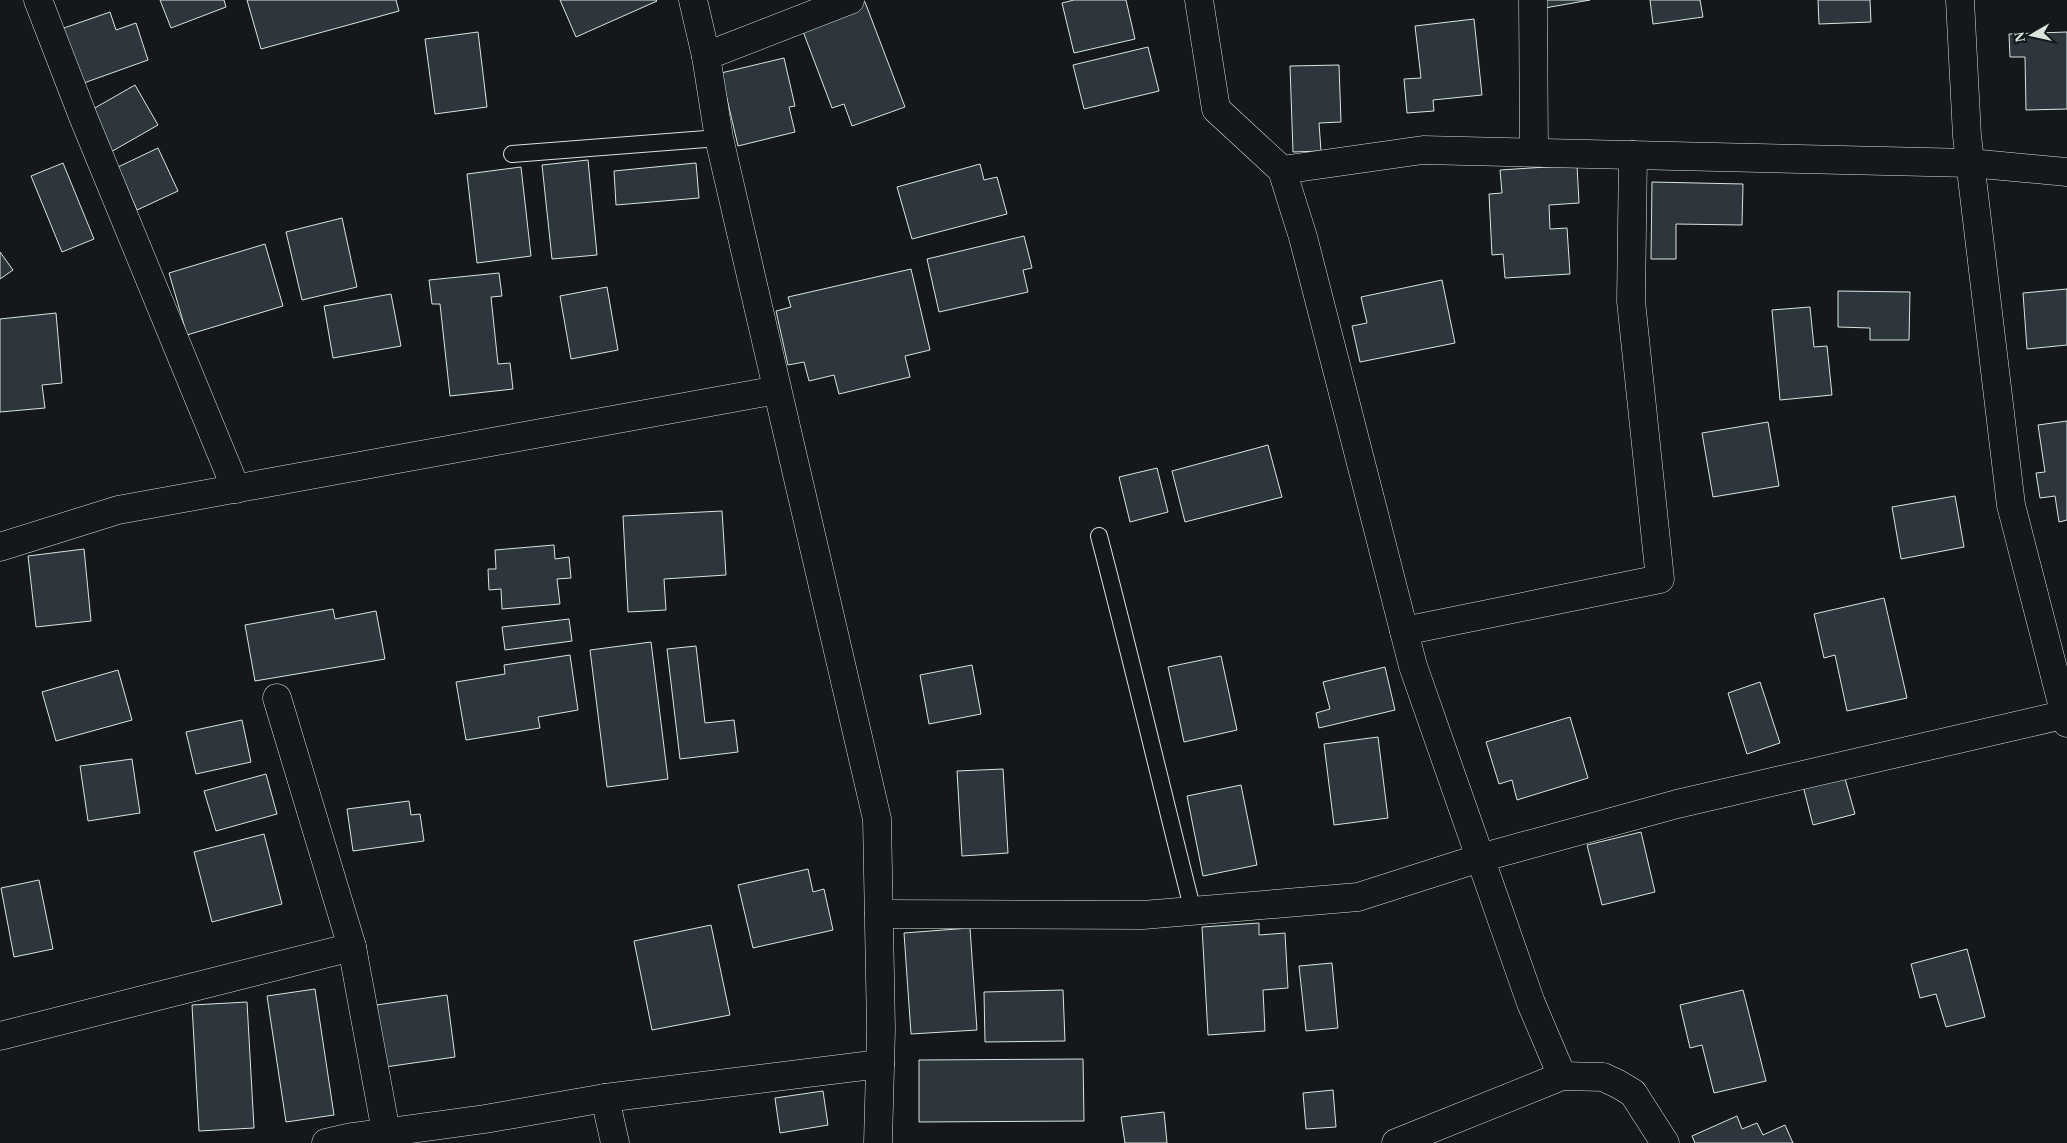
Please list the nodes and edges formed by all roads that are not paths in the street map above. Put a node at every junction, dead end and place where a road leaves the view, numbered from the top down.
1 (38, 0) edge
2 (693, 0) edge
3 (850, 0) edge
4 (1199, 0) edge
5 (1533, 0) edge
6 (1960, 0) edge
7 (706, 56) junction
8 (719, 138) junction
9 (1534, 152) junction
10 (512, 154) dead end
11 (1633, 155) junction
12 (1970, 163) junction
13 (1282, 170) junction
14 (2067, 172) edge
15 (777, 390) junction
16 (236, 489) junction
17 (1099, 536) dead end
18 (0, 546) edge
19 (1404, 631) junction
20 (277, 698) dead end
21 (2066, 717) edge
22 (1480, 858) junction
23 (1194, 911) junction
24 (879, 914) junction
25 (352, 947) junction
26 (0, 1036) edge
27 (880, 1064) junction
28 (1562, 1076) junction
29 (605, 1098) junction
30 (386, 1132) junction
31 (352, 1140) edge
32 (326, 1143) edge
33 (615, 1143) edge
34 (878, 1143) edge
35 (1396, 1143) edge
36 (1665, 1143) edge

1 - 16 street
2 - 7 street
3 - 7 street
4 - 13 street
5 - 9 street
6 - 12 street
7 - 8 street
8 - 10 lane
8 - 15 street
9 - 11 street
9 - 13 street
11 - 12 street
11 - 19 street
12 - 14 street
12 - 21 street
13 - 19 street
15 - 16 street
15 - 24 street
16 - 18 street
17 - 23 lane
19 - 22 street
20 - 25 street
21 - 22 street
22 - 23 street
22 - 28 street
23 - 24 street
24 - 27 street
25 - 26 street
25 - 30 street
27 - 29 street
27 - 34 street
28 - 35 street
28 - 36 street
29 - 30 street
29 - 33 street
30 - 31 street
31 - 32 street

